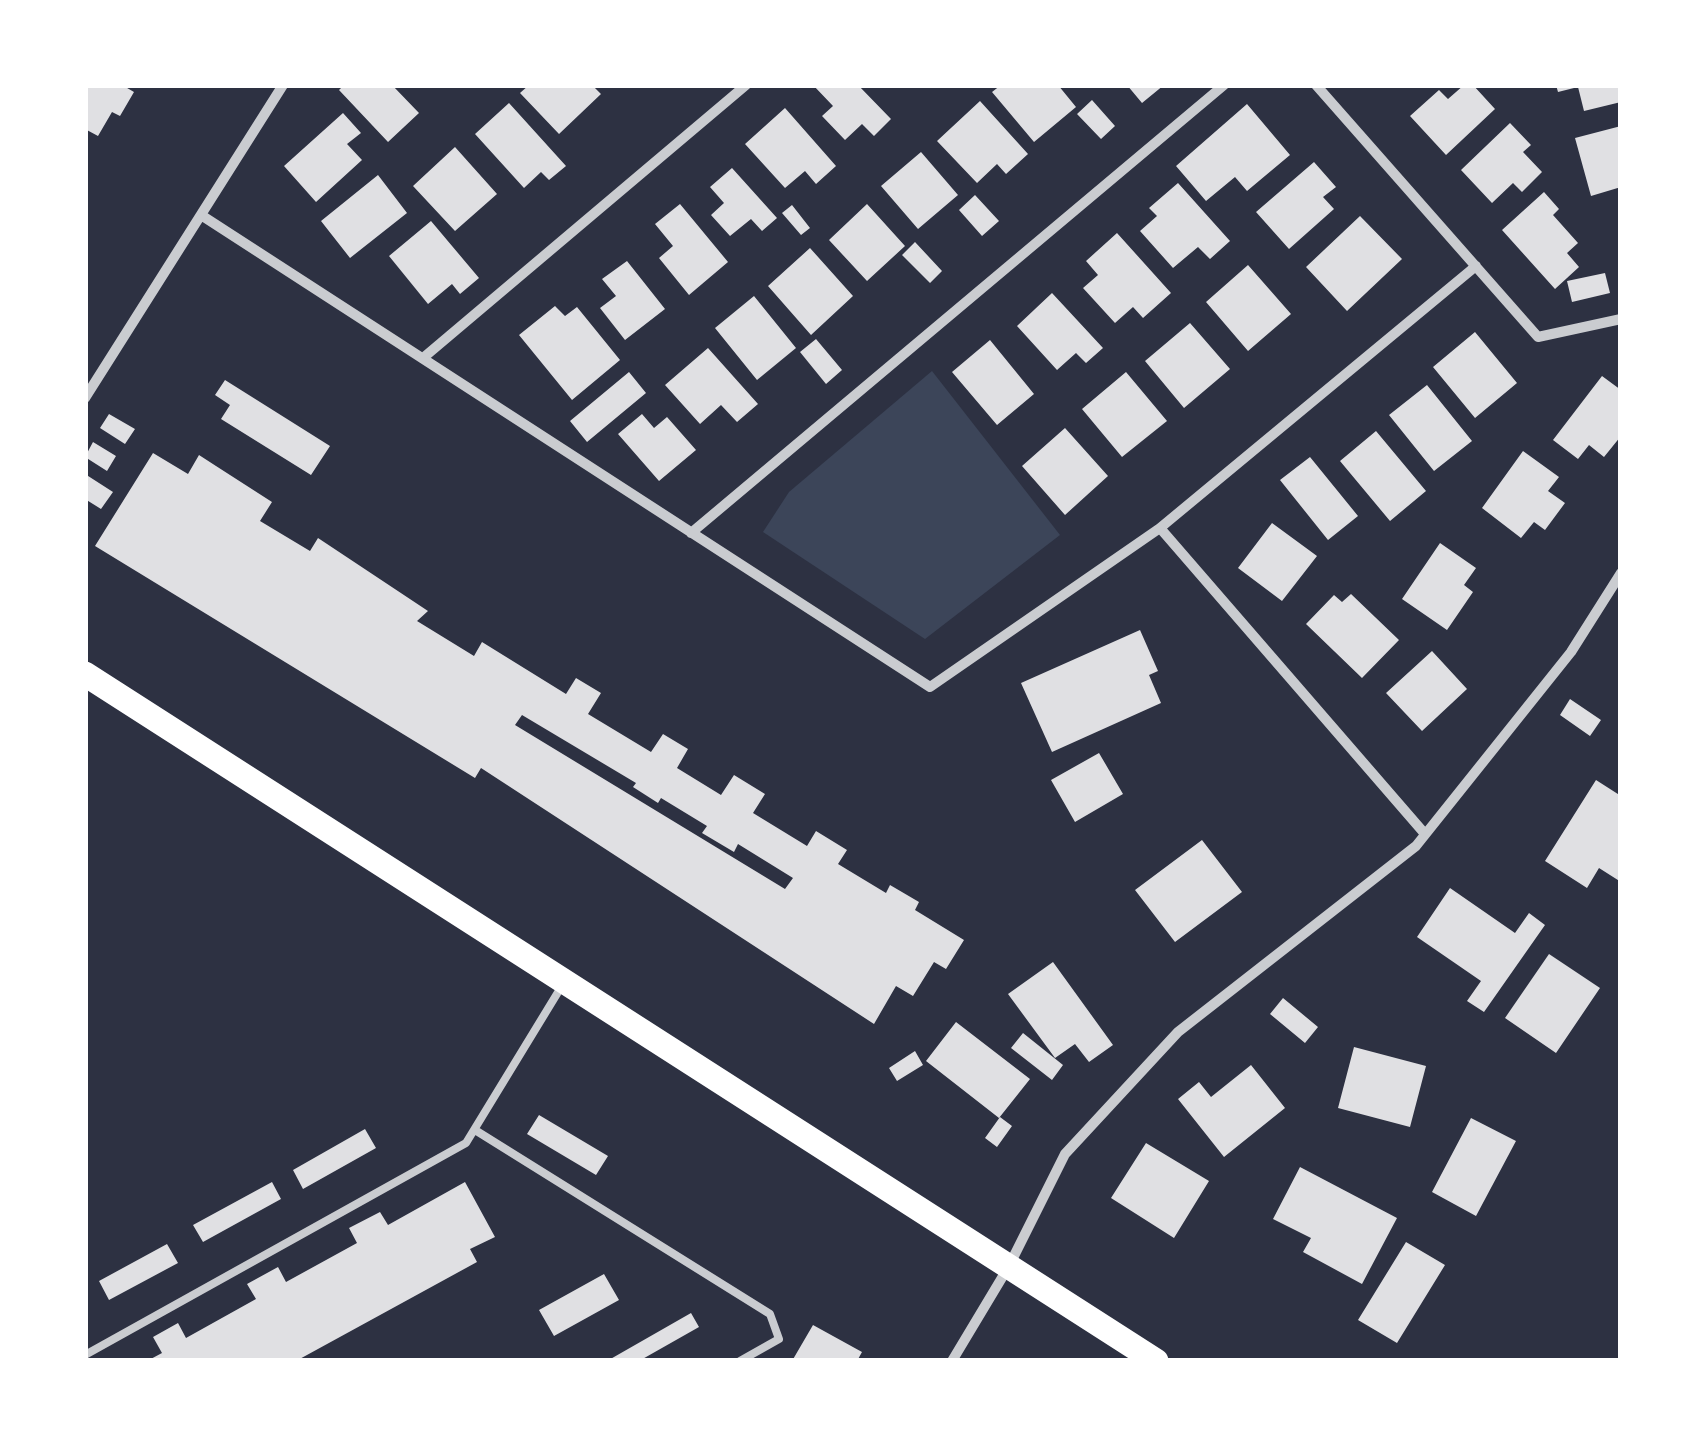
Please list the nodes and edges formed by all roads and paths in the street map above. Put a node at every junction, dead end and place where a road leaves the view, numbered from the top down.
1 (283, 85) edge
2 (746, 85) edge
3 (1224, 85) edge
4 (1316, 85) edge
5 (201, 214) junction
6 (1476, 266) junction
7 (1621, 319) edge
8 (422, 358) junction
9 (85, 398) edge
10 (1160, 528) junction
11 (691, 533) junction
12 (1621, 573) edge
13 (85, 674) edge
14 (1425, 834) junction
15 (565, 980) junction
16 (475, 1130) junction
17 (1009, 1266) junction
18 (85, 1355) edge
19 (740, 1361) edge
20 (952, 1361) edge
21 (1156, 1361) edge

1 - 5 street
2 - 8 street
3 - 11 street
4 - 6 street
5 - 8 street
5 - 9 street
6 - 7 street
6 - 10 street
8 - 11 street
10 - 11 street
10 - 14 street
12 - 14 street
13 - 15 main road
14 - 17 street
15 - 16 lane
15 - 17 main road
16 - 18 lane
16 - 19 lane
17 - 20 street
17 - 21 main road

